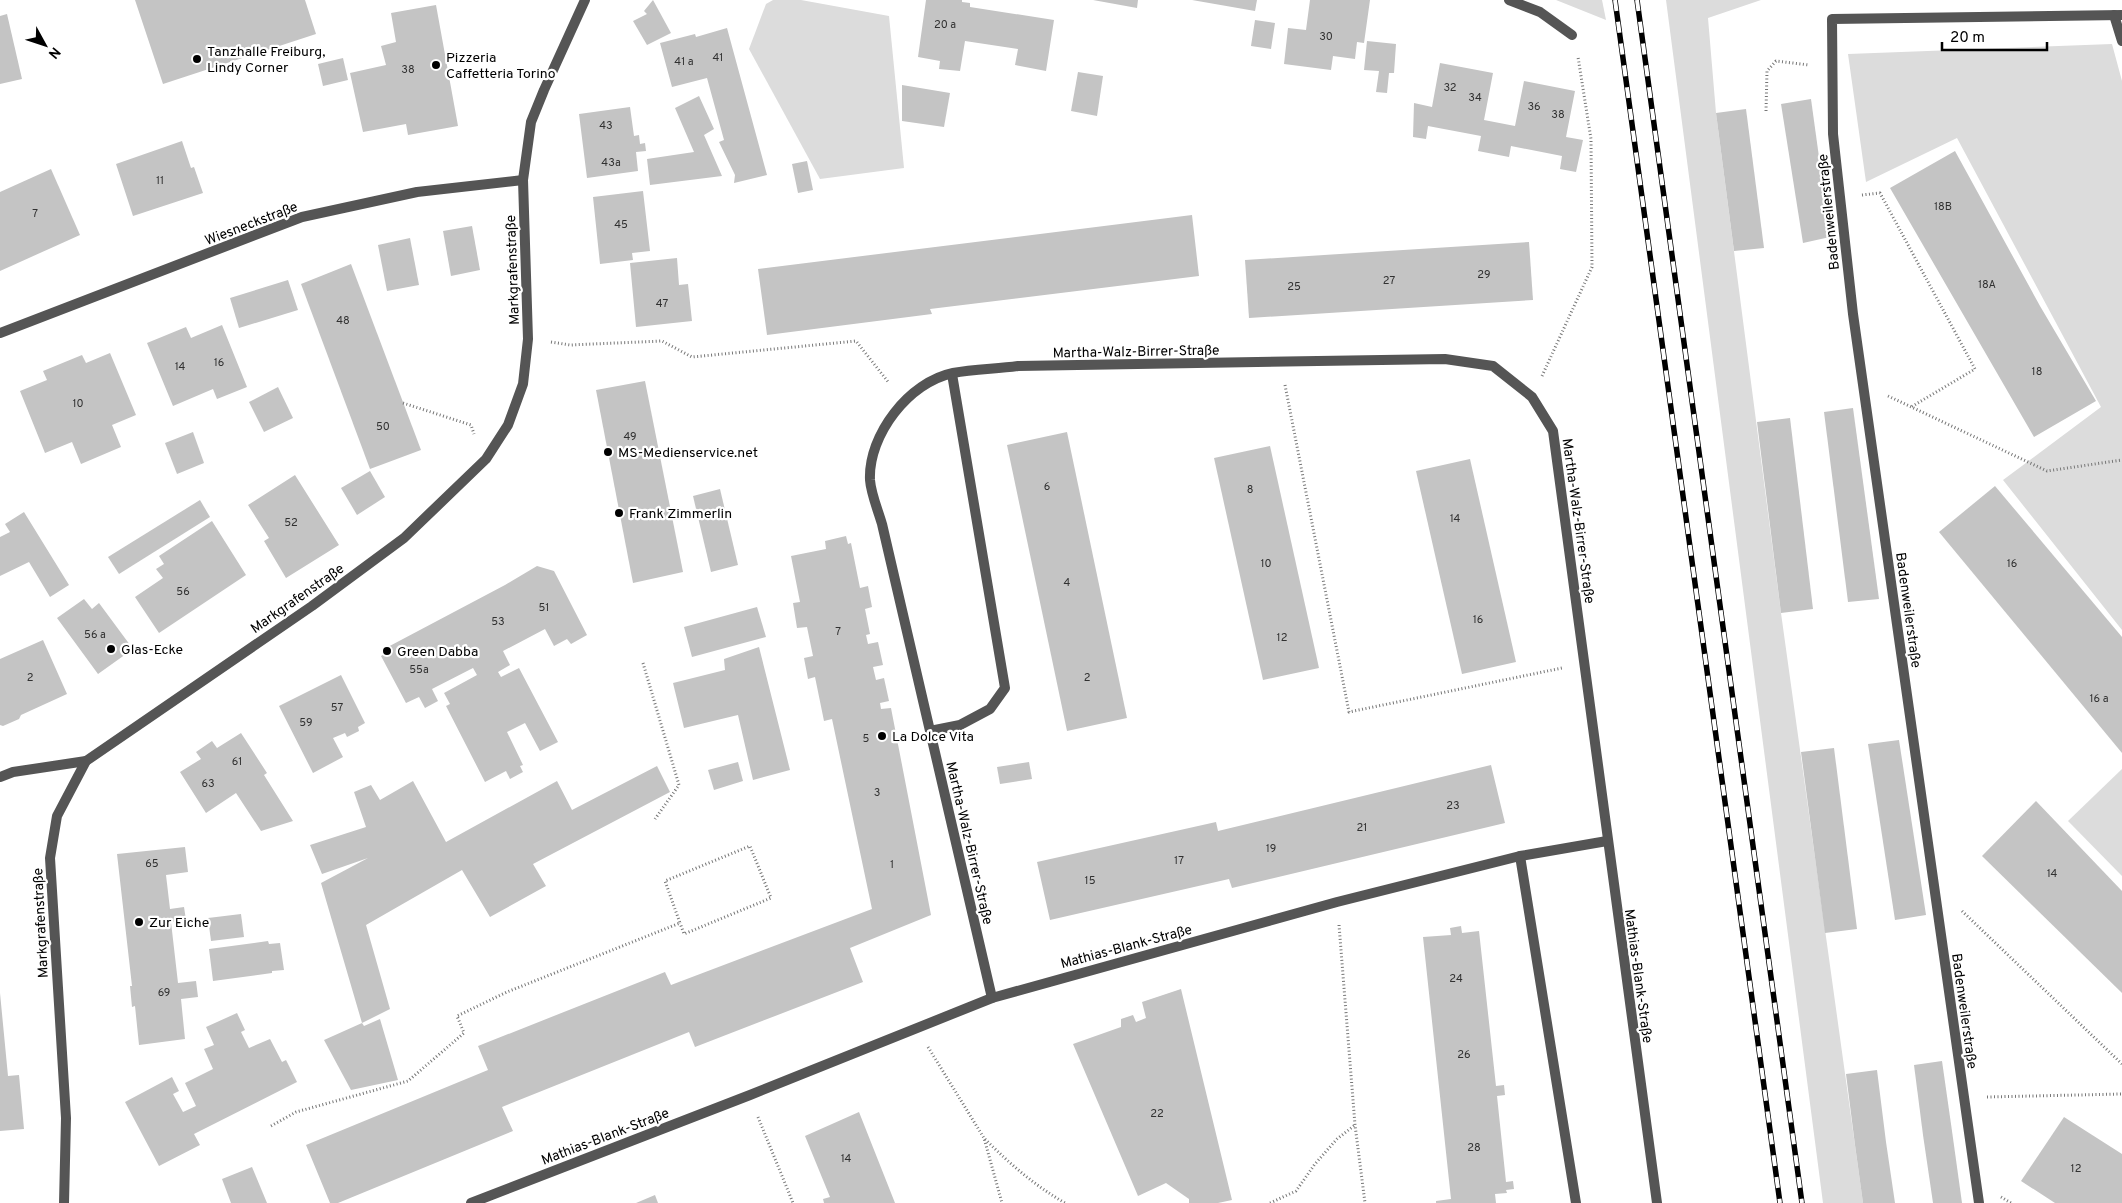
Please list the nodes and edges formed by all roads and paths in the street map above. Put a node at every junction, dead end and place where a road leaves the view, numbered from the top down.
1 (585, 0) edge
2 (1510, 0) edge
3 (2118, 15) edge
4 (1572, 35) joint
5 (2122, 41) edge
6 (1832, 61) junction
7 (1766, 111) dead end
8 (523, 180) junction
9 (1880, 193) dead end
10 (0, 333) edge
11 (528, 339) junction
12 (1281, 362) junction
13 (952, 374) junction
14 (1865, 386) junction
15 (1532, 397) junction
16 (902, 401) junction
17 (403, 403) dead end
18 (1912, 407) junction
19 (486, 460) junction
20 (2122, 460) edge
21 (643, 663) dead end
22 (1584, 664) junction
23 (930, 731) junction
24 (86, 761) junction
25 (0, 777) edge
26 (655, 819) dead end
27 (1607, 841) junction
28 (1520, 856) junction
29 (1933, 883) junction
30 (1337, 902) junction
31 (680, 923) junction
32 (992, 998) junction
33 (916, 1028) junction
34 (2122, 1064) edge
35 (2122, 1094) edge
36 (750, 1096) junction
37 (1964, 1098) junction
38 (1355, 1125) junction
39 (271, 1126) dead end
40 (984, 1138) junction
41 (64, 1203) edge
42 (471, 1203) edge
43 (793, 1203) edge
44 (1002, 1203) edge
45 (1065, 1203) edge
46 (1270, 1203) edge
47 (1365, 1203) edge
48 (1576, 1203) edge
49 (1657, 1203) edge
50 (1979, 1203) edge

1 - 8 street, Markgrafenstraße
2 - 4 street
3 - 5 street
3 - 6 street, Badenweilerstraße
4 - 15 path
6 - 7 path
6 - 14 street, Badenweilerstraße
8 - 10 street, Wiesneckstraße
8 - 11 street, Markgrafenstraße
9 - 18 path
11 - 16 path
11 - 19 street, Markgrafenstraße
12 - 13 street, Martha-Walz-Birrer-Straße
12 - 15 street, Martha-Walz-Birrer-Straße
12 - 22 path
13 - 16 street, Martha-Walz-Birrer-Straße
13 - 23 street
14 - 18 path
14 - 29 street, Badenweilerstraße
15 - 22 street, Martha-Walz-Birrer-Straße
16 - 23 street, Martha-Walz-Birrer-Straße
17 - 19 path
18 - 20 path
19 - 24 street, Markgrafenstraße
21 - 26 path
22 - 27 street, Martha-Walz-Birrer-Straße
23 - 32 street, Martha-Walz-Birrer-Straße
24 - 25 street
24 - 41 street, Markgrafenstraße
27 - 28 street, Mathias-Blank-Straße
27 - 49 street, Mathias-Blank-Straße
28 - 30 street, Mathias-Blank-Straße
28 - 48 street
29 - 34 path
29 - 37 street, Badenweilerstraße
30 - 32 street, Mathias-Blank-Straße
30 - 38 path
31 - 31 path
31 - 39 path
32 - 33 street, Mathias-Blank-Straße
33 - 36 street, Mathias-Blank-Straße
33 - 40 path
35 - 37 path
36 - 42 street, Mathias-Blank-Straße
36 - 43 path
37 - 50 street, Badenweilerstraße
38 - 46 path
38 - 47 path
40 - 44 path
40 - 45 path

